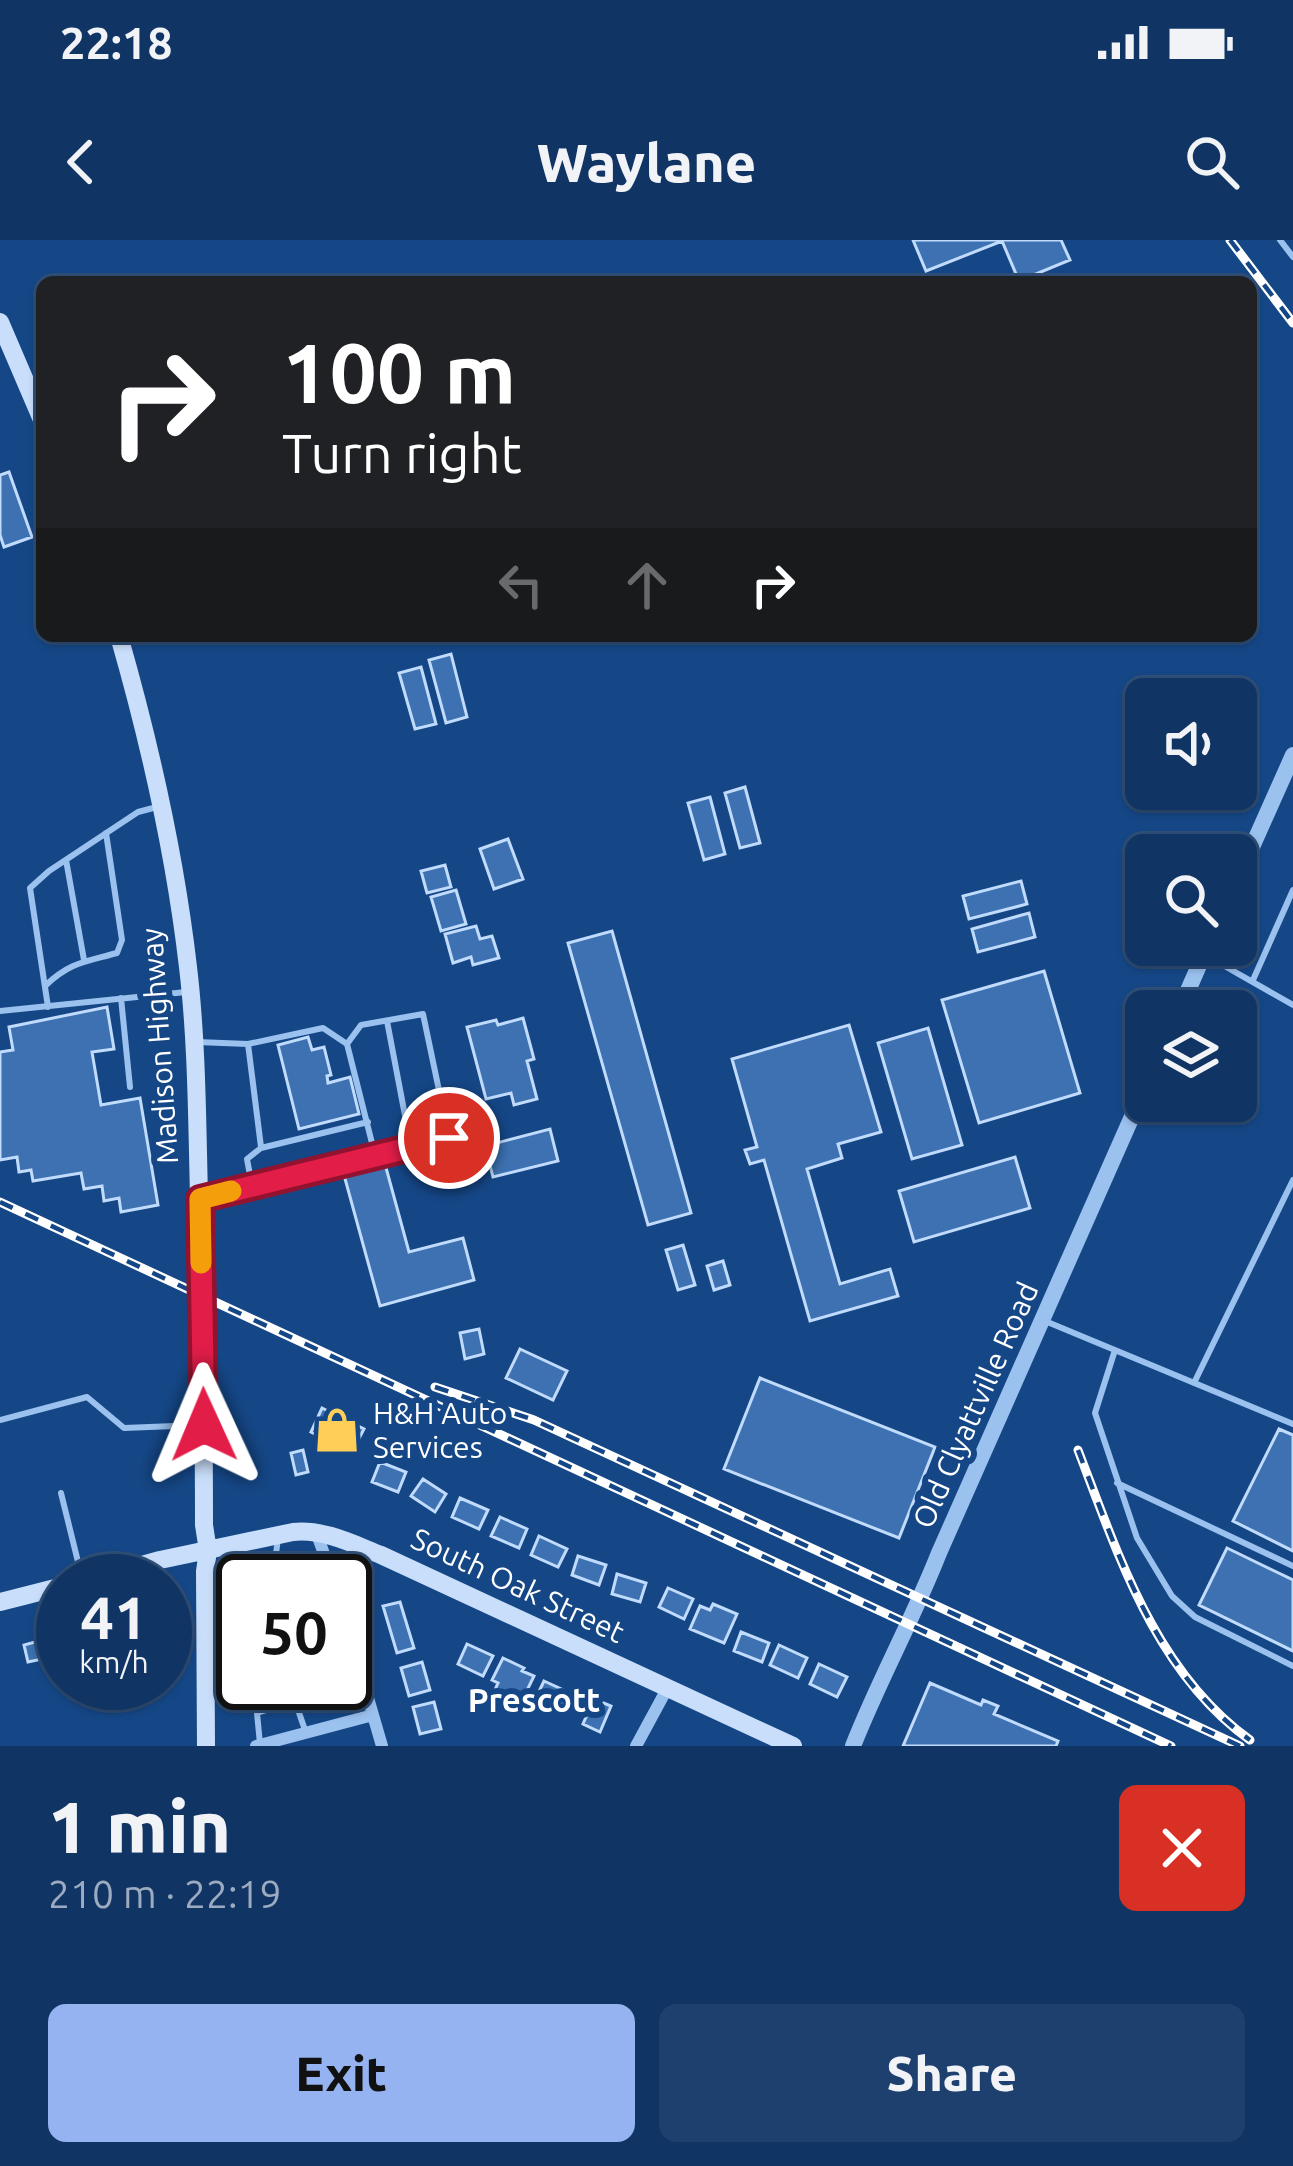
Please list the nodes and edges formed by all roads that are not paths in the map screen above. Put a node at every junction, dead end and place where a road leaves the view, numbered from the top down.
1 (1280, 240) edge
2 (1293, 257) edge
3 (1, 327) edge
4 (36, 406) edge
5 (121, 642) edge
6 (1293, 755) edge
7 (161, 807) junction
8 (106, 833) junction
9 (1257, 836) edge
10 (66, 860) junction
11 (1293, 890) edge
12 (84, 960) junction
13 (1230, 966) edge
14 (1253, 982) junction
15 (45, 986) junction
16 (190, 992) junction
17 (121, 998) junction
18 (1293, 1005) edge
19 (48, 1007) junction
20 (0, 1011) edge
21 (387, 1021) junction
22 (194, 1042) junction
23 (248, 1044) junction
24 (347, 1044) junction
25 (130, 1087) dead end
26 (368, 1122) junction
27 (1129, 1122) edge
28 (411, 1147) junction
29 (261, 1148) junction
30 (376, 1155) junction
31 (1293, 1180) edge
32 (252, 1186) junction
33 (200, 1199) junction
34 (1041, 1320) junction
35 (1115, 1350) junction
36 (1194, 1383) junction
37 (0, 1420) edge
38 (1293, 1424) edge
39 (204, 1425) junction
40 (1117, 1483) junction
41 (61, 1493) dead end
42 (316, 1532) junction
43 (278, 1536) junction
44 (208, 1551) junction
45 (77, 1554) edge
46 (192, 1554) edge
47 (276, 1554) edge
48 (324, 1554) edge
49 (1293, 1566) edge
50 (36, 1593) edge
51 (0, 1602) edge
52 (216, 1621) edge
53 (206, 1622) junction
54 (1293, 1666) edge
55 (206, 1678) junction
56 (216, 1678) edge
57 (668, 1687) junction
58 (255, 1710) edge
59 (266, 1710) edge
60 (298, 1710) edge
61 (372, 1710) edge
62 (256, 1713) junction
63 (373, 1715) junction
64 (306, 1733) junction
65 (258, 1745) edge
66 (206, 1746) edge
67 (382, 1746) edge
68 (636, 1746) edge
69 (793, 1746) edge
70 (853, 1746) edge

1 - 2 lane
3 - 4 main road
5 - 7 main road, Madison Highway
6 - 9 street
7 - 8 lane
7 - 16 main road, Madison Highway
8 - 10 lane
8 - 12 lane
10 - 12 lane
10 - 15 lane
11 - 14 lane
12 - 15 lane
13 - 14 lane
14 - 18 lane
15 - 19 lane
16 - 17 lane
16 - 22 main road, Madison Highway
17 - 19 lane
17 - 25 lane
19 - 20 lane
21 - 24 lane
21 - 28 lane
21 - 28 lane
22 - 23 lane
22 - 33 main road, Madison Highway
23 - 24 lane
23 - 29 lane
24 - 26 lane
26 - 29 lane
26 - 30 lane
27 - 34 street, Old Clyattville Road
28 - 30 lane
29 - 32 lane
30 - 32 lane
31 - 36 lane
32 - 33 lane
33 - 39 main road, Madison Highway
34 - 35 lane
34 - 70 street, Old Clyattville Road
35 - 36 lane
35 - 40 lane
36 - 38 lane
37 - 39 lane
39 - 44 main road, Madison Highway
40 - 49 lane
40 - 54 lane
41 - 45 lane
42 - 43 main road, South Oak Street
42 - 48 street
42 - 57 main road, South Oak Street
43 - 44 main road, South Oak Street
43 - 47 lane
44 - 46 main road, South Oak Street
44 - 53 main road, Madison Highway
50 - 51 main road
52 - 53 lane
53 - 55 main road, Madison Highway
55 - 56 lane
55 - 66 main road, Madison Highway
57 - 68 street
57 - 69 main road, South Oak Street
58 - 62 lane
59 - 62 lane
60 - 64 lane
61 - 63 street
62 - 65 lane
63 - 64 street
63 - 67 street
64 - 65 street

